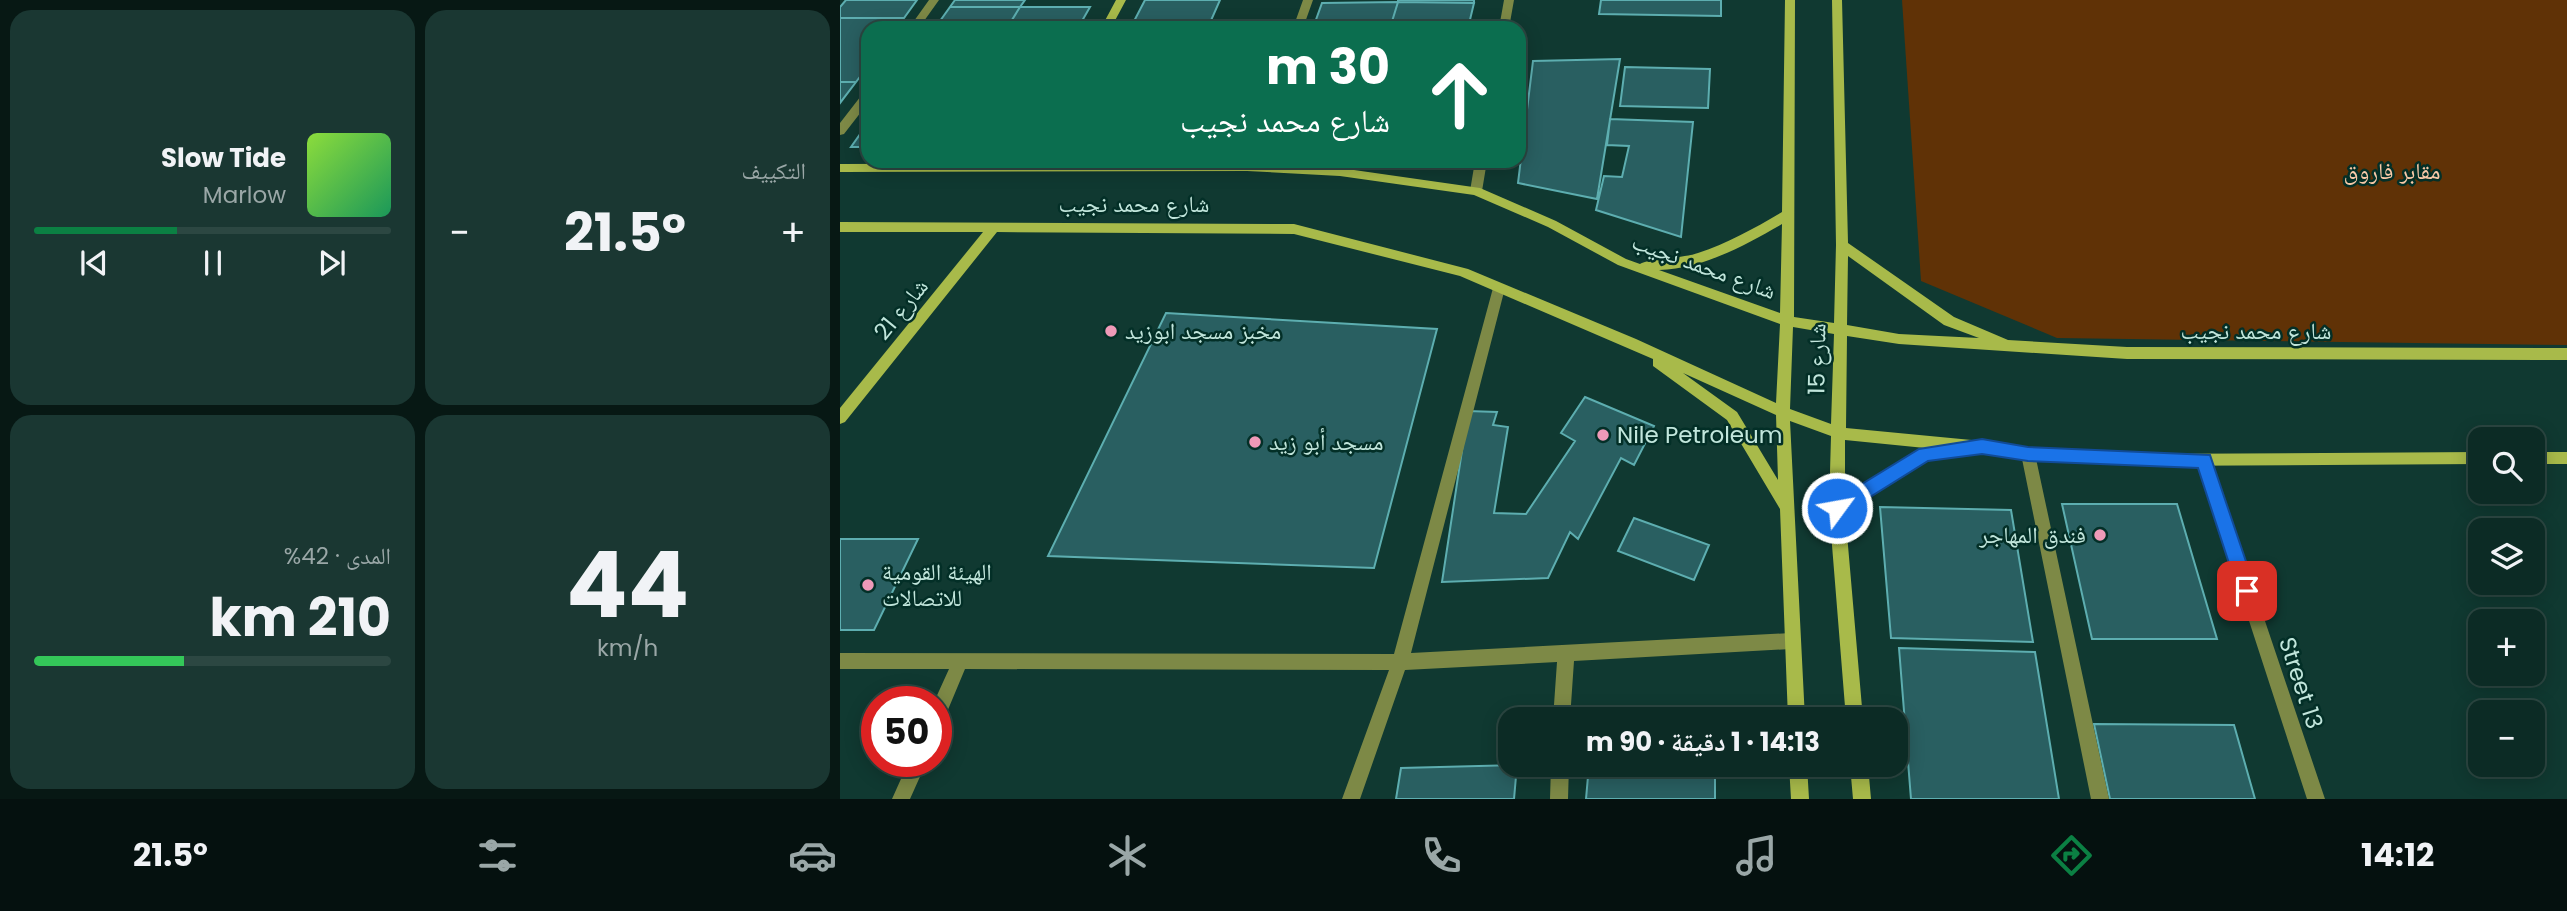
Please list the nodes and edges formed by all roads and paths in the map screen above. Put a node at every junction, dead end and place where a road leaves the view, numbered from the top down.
1 (934, 0) edge
2 (1121, 0) edge
3 (1308, 0) edge
4 (1509, 0) edge
5 (1790, 0) edge
6 (1837, 0) edge
7 (919, 21) edge
8 (1109, 21) edge
9 (1300, 21) edge
10 (1505, 21) edge
11 (861, 104) edge
12 (840, 131) edge
13 (840, 168) edge
14 (861, 168) edge
15 (1294, 168) edge
16 (1480, 168) edge
17 (1476, 191) junction
18 (1787, 215) junction
19 (995, 226) junction
20 (840, 227) edge
21 (1842, 245) junction
22 (1622, 262) junction
23 (1499, 288) junction
24 (1787, 321) junction
25 (1842, 332) junction
26 (1631, 343) junction
27 (2016, 347) junction
28 (2567, 354) edge
29 (1783, 412) junction
30 (840, 418) edge
31 (1839, 433) junction
32 (1982, 447) junction
33 (2028, 454) junction
34 (2468, 458) edge
35 (2545, 458) edge
36 (2567, 458) edge
37 (2204, 461) junction
38 (1837, 508) junction
39 (1788, 509) junction
40 (1791, 641) junction
41 (1566, 653) junction
42 (961, 660) junction
43 (840, 661) edge
44 (1400, 662) junction
45 (950, 686) edge
46 (1563, 707) edge
47 (1795, 707) edge
48 (1854, 707) edge
49 (911, 777) edge
50 (1560, 777) edge
51 (1799, 777) edge
52 (1860, 777) edge
53 (901, 799) edge
54 (1351, 799) edge
55 (1559, 799) edge
56 (1800, 799) edge
57 (1862, 799) edge
58 (2100, 799) edge
59 (2316, 799) edge

1 - 7 street
2 - 8 main road
3 - 9 street
4 - 10 street
5 - 18 main road, شارع 15
6 - 21 main road, شارع 15
11 - 12 street
13 - 14 main road, شارع محمد نجيب
15 - 17 main road, شارع محمد نجيب
16 - 17 street
17 - 22 main road, شارع محمد نجيب
18 - 22 main road
18 - 24 main road, شارع 15
19 - 20 main road, شارع محمد نجيب
19 - 23 main road, شارع محمد نجيب
19 - 30 main road, شارع 21
21 - 25 main road, شارع 15
21 - 27 main road
22 - 24 main road, شارع محمد نجيب
23 - 26 main road, شارع محمد نجيب
23 - 44 street
24 - 25 main road, شارع محمد نجيب
24 - 29 main road, شارع 15
25 - 27 main road, شارع محمد نجيب
25 - 31 main road, شارع 15
26 - 29 main road, شارع محمد نجيب
26 - 39 main road
27 - 28 main road, شارع محمد نجيب
29 - 31 main road, شارع محمد نجيب
29 - 39 main road, شارع 15
31 - 32 main road, شارع محمد نجيب
31 - 38 main road, شارع 15
32 - 33 main road, شارع محمد نجيب
32 - 38 main road
33 - 37 main road, شارع محمد نجيب
33 - 58 street
34 - 37 main road, شارع محمد نجيب
35 - 36 main road
37 - 59 street, Street 13
38 - 48 main road, شارع 15
39 - 40 main road, شارع 15
40 - 41 street
40 - 47 main road, شارع 15
41 - 44 street
41 - 46 street
42 - 43 street
42 - 44 street
42 - 45 street
44 - 54 street
49 - 53 street
50 - 55 street
51 - 56 main road
52 - 57 main road

